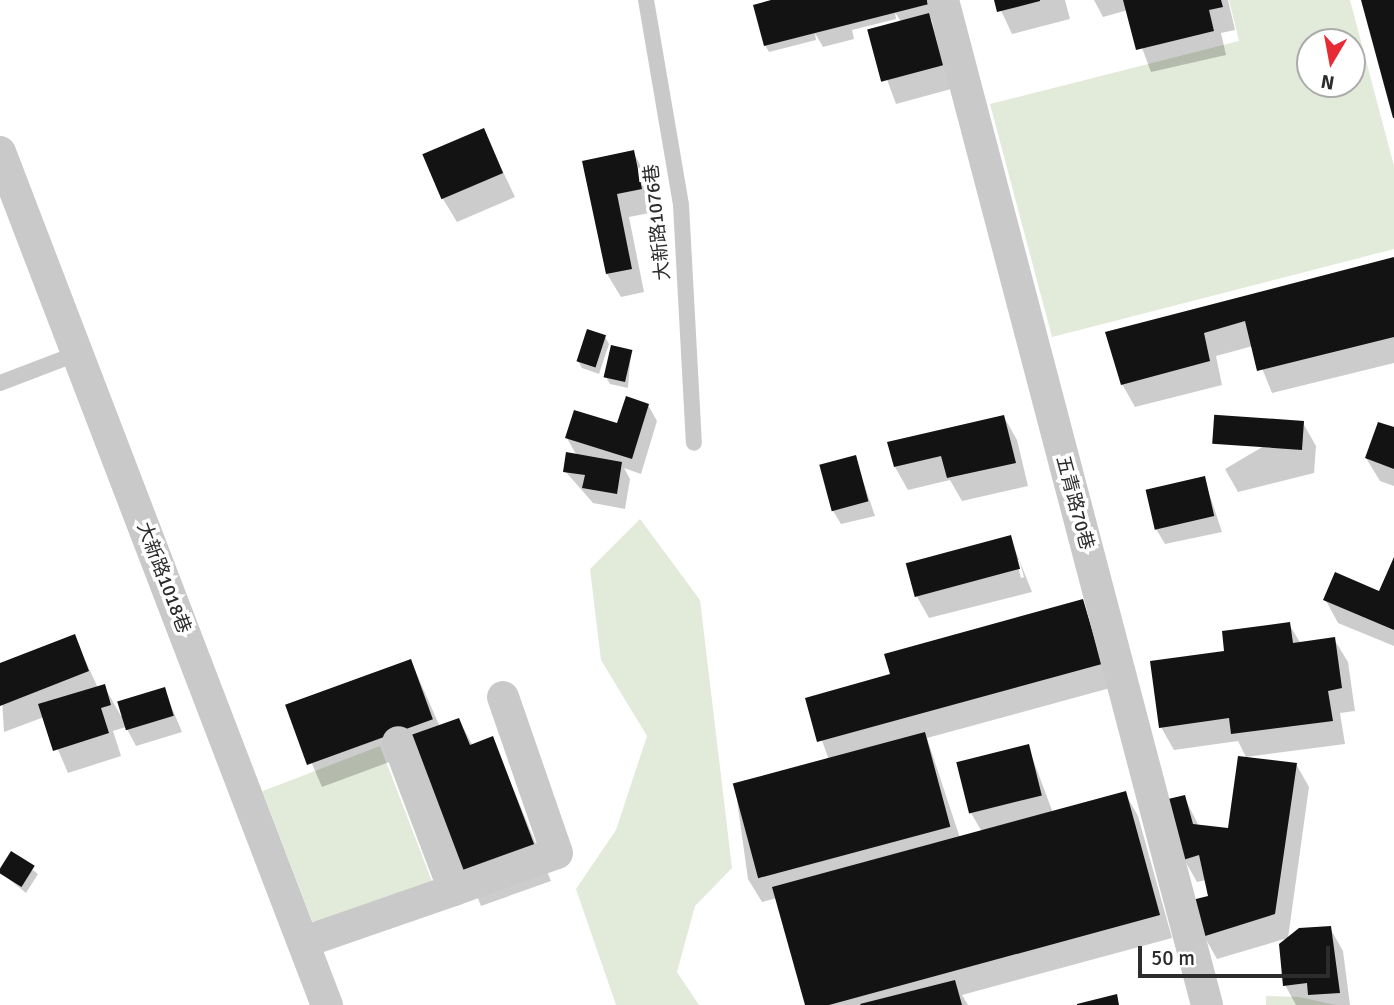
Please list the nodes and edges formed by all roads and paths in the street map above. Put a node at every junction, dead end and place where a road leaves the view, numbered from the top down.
1 (646, 0) edge
2 (943, 0) edge
3 (0, 152) edge
4 (76, 354) junction
5 (0, 383) edge
6 (694, 443) dead end
7 (503, 697) dead end
8 (398, 743) dead end
9 (454, 890) junction
10 (304, 942) junction
11 (327, 1005) edge
12 (1207, 1005) edge

1 - 6 lane, 大新路1076巷
2 - 12 street, 五青路70巷
3 - 4 street, 大新路1018巷
4 - 5 lane
4 - 10 street, 大新路1018巷
7 - 9 street
8 - 9 street
9 - 10 street
10 - 11 street, 大新路1018巷

